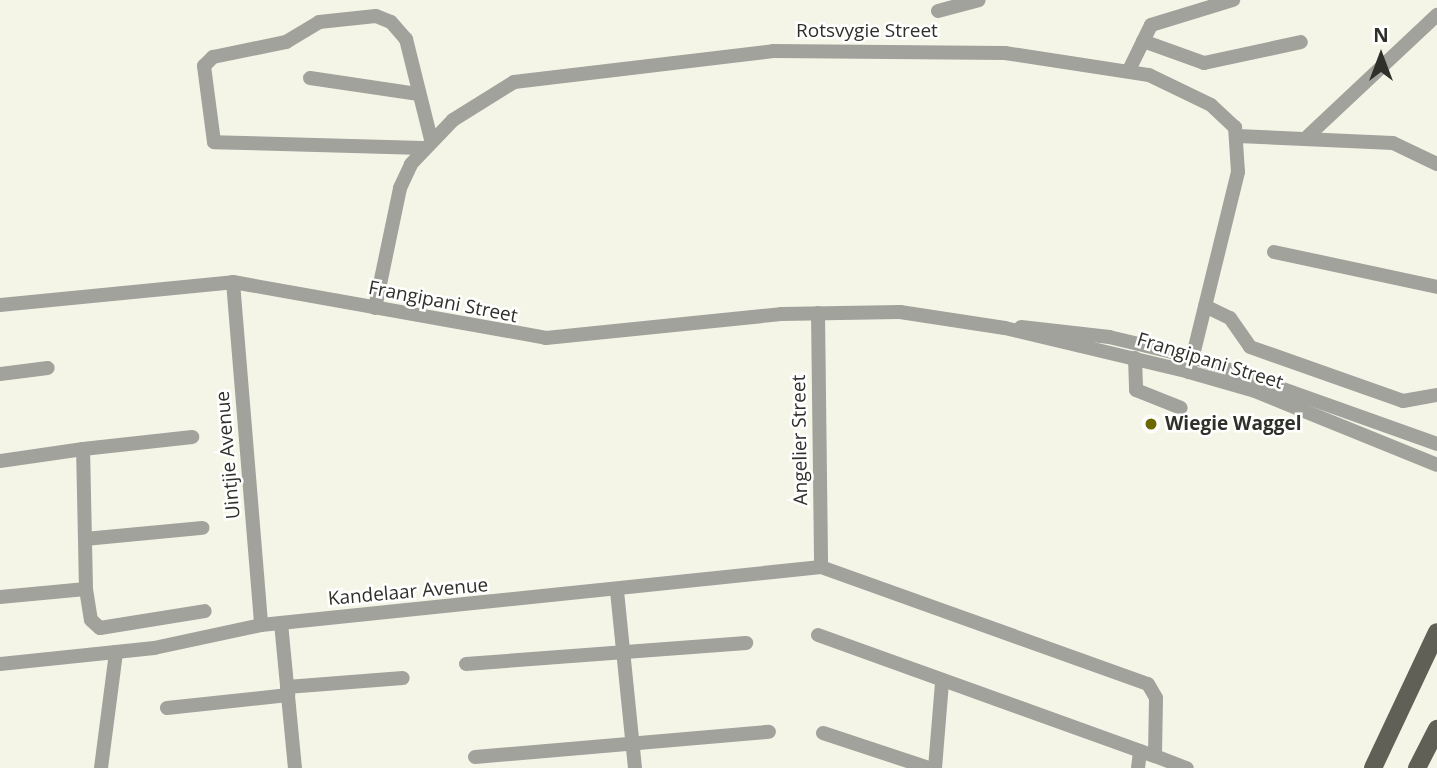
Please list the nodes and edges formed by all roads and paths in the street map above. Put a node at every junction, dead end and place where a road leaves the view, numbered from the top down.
1 (979, 0) edge
2 (1233, 0) edge
3 (938, 11) dead end
4 (1437, 15) edge
5 (1143, 41) junction
6 (1301, 42) dead end
7 (1129, 70) junction
8 (310, 78) dead end
9 (419, 94) junction
10 (1238, 136) junction
11 (1308, 136) junction
12 (427, 144) junction
13 (1437, 164) edge
14 (1274, 252) dead end
15 (233, 282) junction
16 (1437, 287) edge
17 (0, 304) edge
18 (1205, 306) junction
19 (375, 308) junction
20 (818, 313) junction
21 (1005, 328) junction
22 (1193, 357) junction
23 (1135, 358) junction
24 (48, 368) dead end
25 (1189, 372) junction
26 (0, 374) edge
27 (1437, 395) edge
28 (1181, 408) dead end
29 (192, 436) dead end
30 (1437, 444) edge
31 (83, 449) junction
32 (0, 461) edge
33 (1437, 465) edge
34 (202, 528) dead end
35 (85, 539) junction
36 (821, 567) junction
37 (86, 589) junction
38 (617, 591) junction
39 (0, 597) edge
40 (205, 611) dead end
41 (281, 623) junction
42 (261, 625) junction
43 (1437, 632) edge
44 (818, 635) dead end
45 (746, 643) dead end
46 (621, 650) junction
47 (116, 652) junction
48 (0, 664) edge
49 (466, 664) dead end
50 (403, 678) dead end
51 (942, 682) junction
52 (288, 691) junction
53 (167, 708) dead end
54 (1437, 729) edge
55 (769, 732) dead end
56 (823, 733) dead end
57 (631, 742) junction
58 (1140, 751) junction
59 (1155, 756) junction
60 (475, 757) dead end
61 (101, 768) edge
62 (295, 768) edge
63 (635, 768) edge
64 (929, 768) edge
65 (935, 768) edge
66 (1138, 768) edge
67 (1187, 768) edge
68 (1373, 768) edge
69 (1417, 768) edge

1 - 3 street
2 - 5 street
4 - 11 street
5 - 6 street
5 - 7 street
7 - 10 street, Rotsvygie Street
7 - 12 street, Rotsvygie Street
8 - 9 street
9 - 12 street
9 - 12 street
10 - 11 street
10 - 18 street
11 - 13 street
12 - 19 street, Rotsvygie Street
14 - 16 street
15 - 17 street, Frangipani Street
15 - 19 street, Frangipani Street
15 - 42 street, Uintjie Avenue
18 - 22 street
18 - 27 street
19 - 20 street, Frangipani Street
20 - 21 street, Frangipani Street
20 - 36 street, Angelier Street
21 - 22 street, Frangipani Street
21 - 23 street, Frangipani Street
22 - 25 street
22 - 30 street, Frangipani Street
23 - 25 street, Frangipani Street
23 - 28 street
24 - 26 street
25 - 33 street, Frangipani Street
29 - 31 street
31 - 32 street
31 - 35 street
34 - 35 street
35 - 37 street
36 - 38 street, Kandelaar Avenue
36 - 59 street
37 - 39 street
37 - 40 street
38 - 41 street, Kandelaar Avenue
38 - 46 street
41 - 42 street, Kandelaar Avenue
41 - 52 street
42 - 47 street, Kandelaar Avenue
43 - 68 main road
44 - 51 street
45 - 46 street
46 - 49 street
46 - 57 street
47 - 48 street, Kandelaar Avenue
47 - 61 street
50 - 52 street
51 - 58 street
51 - 65 street
52 - 53 street
52 - 62 street
54 - 69 main road
55 - 57 street
56 - 64 street
57 - 60 street
57 - 63 street
58 - 59 street
58 - 66 street
59 - 67 street

